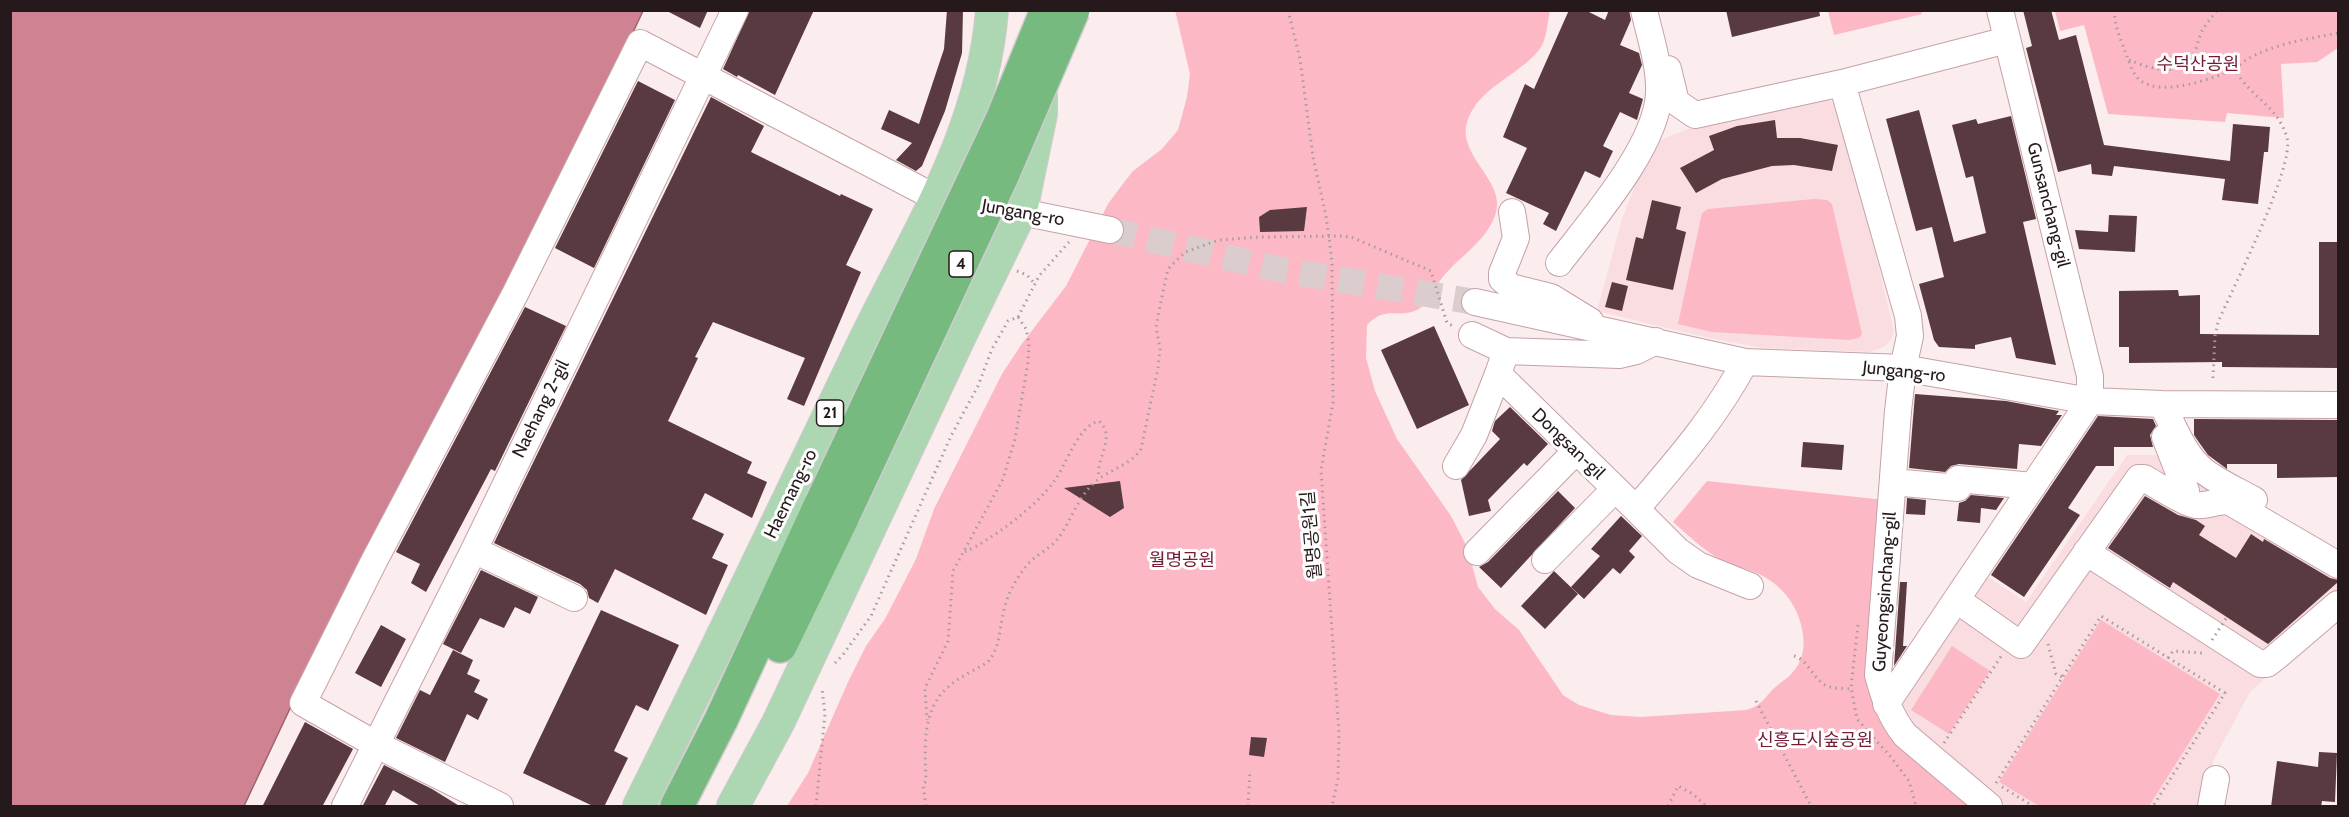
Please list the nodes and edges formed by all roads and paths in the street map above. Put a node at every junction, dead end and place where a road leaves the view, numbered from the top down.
1 (735, 10) edge
2 (992, 10) edge
3 (1034, 10) edge
4 (1047, 10) edge
5 (1073, 10) edge
6 (1288, 10) edge
7 (1644, 10) edge
8 (1654, 10) edge
9 (2000, 10) edge
10 (2115, 10) edge
11 (2217, 10) edge
12 (2338, 33) edge
13 (2007, 40) junction
14 (2129, 60) junction
15 (2235, 69) junction
16 (702, 75) junction
17 (1842, 83) junction
18 (936, 198) junction
19 (1021, 211) junction
20 (1512, 212) dead end
21 (1075, 222) junction
22 (1110, 230) tunnel mouth
23 (1328, 236) junction
24 (1559, 263) dead end
25 (1016, 271) dead end
26 (1035, 284) junction
27 (889, 293) junction
28 (1475, 302) tunnel mouth
29 (1018, 317) junction
30 (1603, 330) junction
31 (1472, 334) joint
32 (960, 336) junction
33 (1656, 341) junction
34 (1506, 351) junction
35 (1745, 362) junction
36 (1903, 369) junction
37 (1498, 375) junction
38 (2213, 378) dead end
39 (2090, 401) junction
40 (2156, 404) junction
41 (2338, 405) edge
42 (1576, 452) junction
43 (1456, 466) dead end
44 (1099, 478) junction
45 (1893, 482) junction
46 (2033, 486) junction
47 (1615, 489) junction
48 (2186, 501) junction
49 (1636, 509) junction
50 (832, 510) junction
51 (2338, 548) edge
52 (474, 550) junction
53 (1477, 552) dead end
54 (2086, 552) junction
55 (963, 553) junction
56 (1545, 560) dead end
57 (2338, 565) edge
58 (1750, 586) dead end
59 (574, 598) dead end
60 (1957, 600) junction
61 (2338, 604) edge
62 (2227, 617) dead end
63 (2212, 640) dead end
64 (2206, 650) dead end
65 (2004, 652) dead end
66 (1794, 656) dead end
67 (2168, 658) junction
68 (826, 668) dead end
69 (2056, 674) dead end
70 (2062, 677) junction
71 (819, 680) dead end
72 (1852, 689) dead end
73 (1756, 701) dead end
74 (1886, 704) junction
75 (927, 722) junction
76 (375, 744) junction
77 (1940, 750) dead end
78 (1250, 770) dead end
79 (2217, 780) dead end
80 (345, 807) edge
81 (500, 807) edge
82 (639, 807) edge
83 (677, 807) edge
84 (702, 807) edge
85 (733, 807) edge
86 (816, 807) edge
87 (926, 807) edge
88 (1248, 807) edge
89 (1332, 807) edge
90 (1668, 807) edge
91 (1706, 807) edge
92 (1811, 807) edge
93 (1989, 807) edge
94 (2033, 807) edge
95 (2153, 807) edge
96 (2211, 807) edge

1 - 16 street, Naehang 2-gil
2 - 18 main road, Haemang-ro / 21
3 - 19 main road
4 - 50 highway, 4, bridge
5 - 50 highway, 4, bridge
6 - 23 path, 월명공원1길
7 - 24 street
8 - 17 street
9 - 13 street, Gunsanchang-gil
10 - 14 path
11 - 14 path
12 - 15 path
13 - 17 street
13 - 39 street, Gunsanchang-gil
14 - 15 path
15 - 38 path
16 - 18 street, Jungang-ro
16 - 52 street, Naehang 2-gil
16 - 76 street, Jungang-ro
17 - 36 street, Guyeongsinchang-gil
18 - 19 street, Jungang-ro
18 - 27 main road, Haemang-ro / 21
19 - 21 street, Jungang-ro
19 - 32 main road
20 - 30 street
21 - 22 street, Jungang-ro
21 - 26 path
23 - 31 path
23 - 44 path
23 - 89 path, 월명공원1길
25 - 26 path
26 - 29 path
27 - 32 main road
27 - 82 main road, Haemang-ro / 21
28 - 30 street, Jungang-ro
29 - 55 path
29 - 68 path
30 - 33 street, Jungang-ro
31 - 34 street
32 - 85 main road
33 - 34 street
33 - 35 street, Jungang-ro
34 - 37 street
35 - 36 street, Jungang-ro
35 - 49 street
36 - 39 street, Jungang-ro
36 - 45 street, Guyeongsinchang-gil
37 - 42 street, Dongsan-gil
37 - 43 street
39 - 40 street, Jungang-ro
39 - 46 street
40 - 41 street, Jungang-ro
40 - 48 street
40 - 51 street
42 - 47 street, Dongsan-gil
42 - 53 street
44 - 55 path
44 - 75 path
45 - 46 street
45 - 74 street, Guyeongsinchang-gil
46 - 60 street
47 - 49 street, Dongsan-gil
47 - 56 street
48 - 54 street
48 - 57 street
49 - 58 street, Dongsan-gil
50 - 83 highway, 4
50 - 84 highway, 4
52 - 59 street
52 - 76 street, Naehang 2-gil
54 - 60 street
54 - 61 street
55 - 75 path
60 - 74 street
62 - 63 path, bridge
64 - 67 path
65 - 77 path
66 - 72 path
67 - 70 path
67 - 95 path
69 - 70 path
70 - 94 path
71 - 86 path
73 - 92 path
74 - 93 street, Guyeongsinchang-gil
75 - 87 path
76 - 80 street, Naehang 2-gil
76 - 81 street
78 - 88 path
79 - 96 street
90 - 91 path

